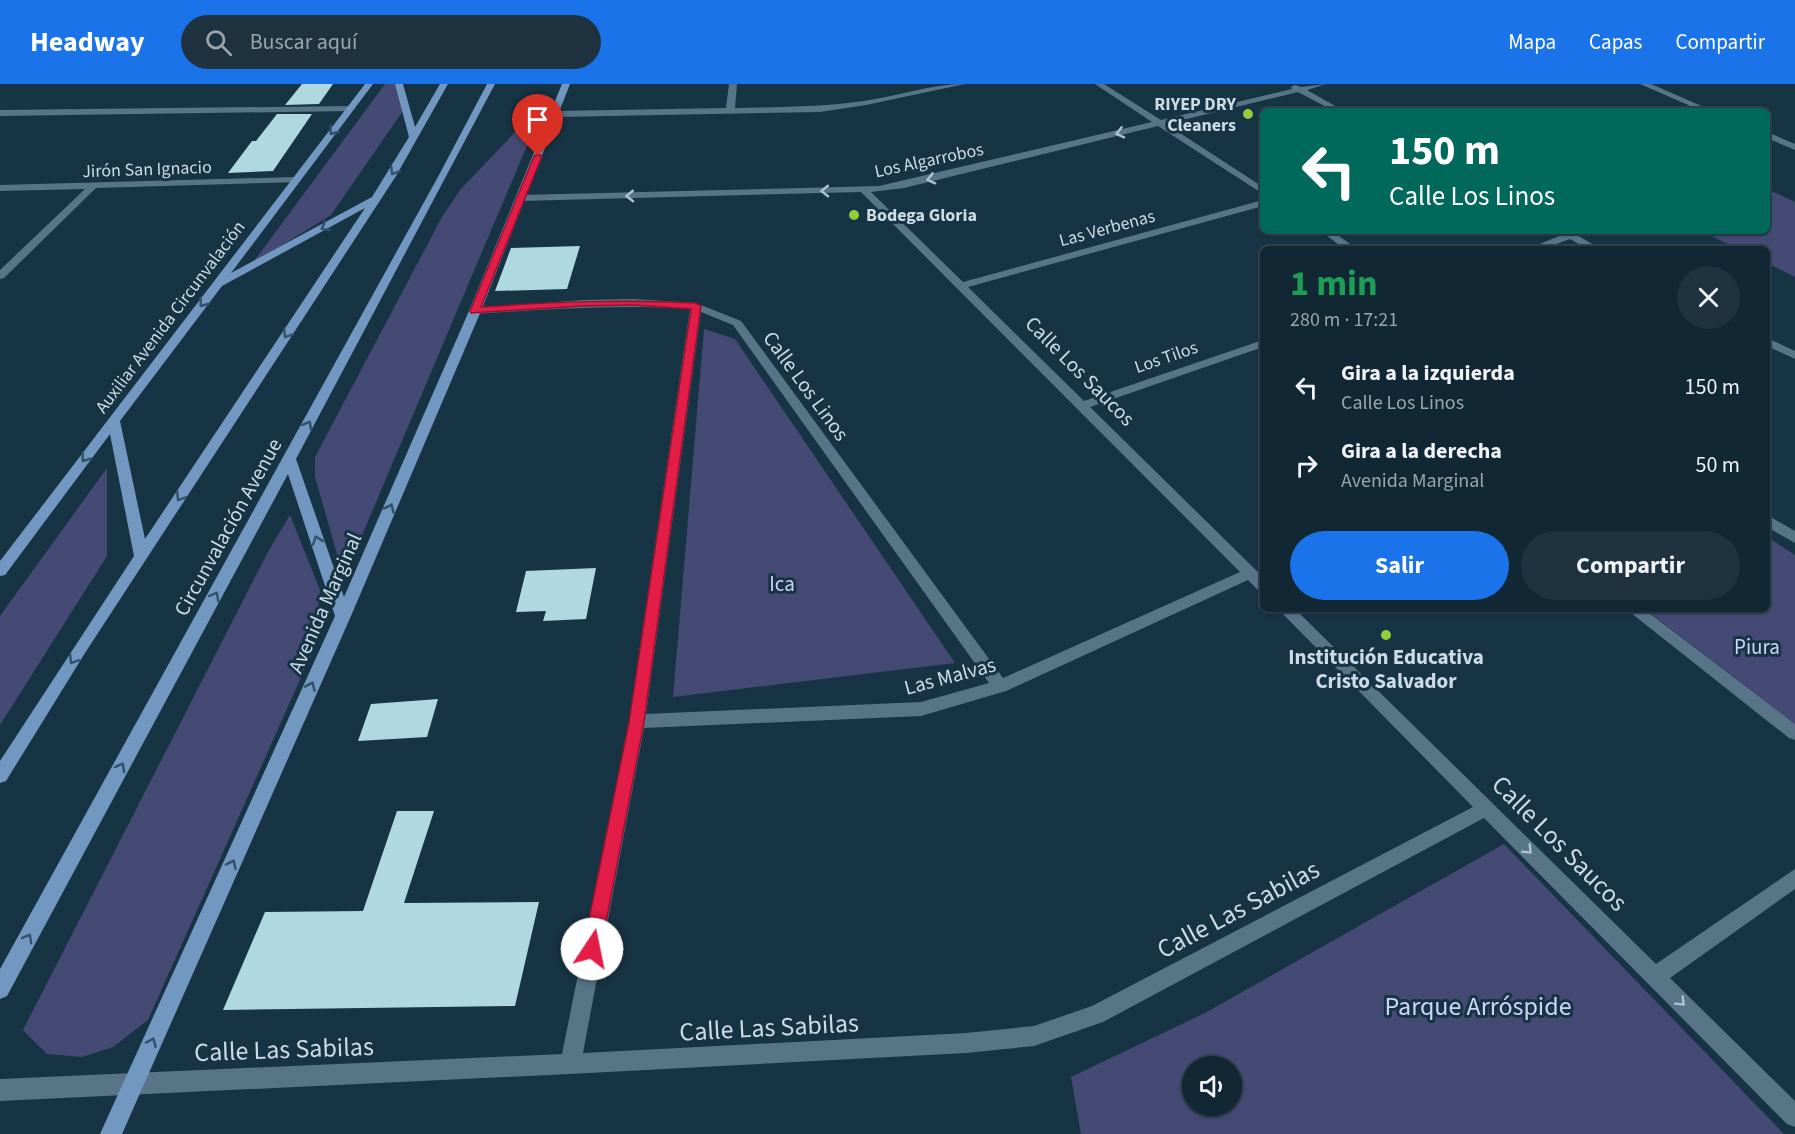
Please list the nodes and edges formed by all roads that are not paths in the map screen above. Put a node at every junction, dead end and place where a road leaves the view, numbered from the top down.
1 (369, 84) edge
2 (399, 84) edge
3 (444, 84) edge
4 (491, 84) edge
5 (566, 84) edge
6 (733, 84) edge
7 (961, 84) edge
8 (1099, 84) edge
9 (1290, 84) edge
10 (1322, 84) edge
11 (1644, 84) edge
12 (1300, 89) junction
13 (351, 108) junction
14 (1335, 108) edge
15 (1702, 108) edge
16 (730, 112) junction
17 (0, 113) edge
18 (556, 114) junction
19 (1160, 123) junction
20 (1770, 136) edge
21 (414, 138) junction
22 (1795, 147) edge
23 (296, 180) junction
24 (92, 187) junction
25 (0, 188) edge
26 (1260, 189) edge
27 (864, 190) junction
28 (521, 198) junction
29 (376, 199) junction
30 (1260, 203) edge
31 (1330, 234) edge
32 (1565, 234) edge
33 (1569, 234) edge
34 (1348, 246) edge
35 (1539, 246) edge
36 (1591, 246) edge
37 (0, 276) edge
38 (215, 286) junction
39 (960, 286) junction
40 (696, 306) junction
41 (475, 311) junction
42 (1770, 343) edge
43 (1260, 344) edge
44 (1795, 356) edge
45 (1081, 406) junction
46 (114, 420) junction
47 (289, 459) junction
48 (1770, 522) edge
49 (1795, 538) edge
50 (141, 556) junction
51 (0, 571) edge
52 (1250, 573) junction
53 (1260, 583) edge
54 (1289, 612) edge
55 (1637, 612) edge
56 (343, 616) junction
57 (1000, 686) junction
58 (637, 722) junction
59 (1795, 733) edge
60 (0, 776) edge
61 (1487, 808) junction
62 (1795, 878) edge
63 (1654, 976) junction
64 (0, 989) edge
65 (570, 1064) junction
66 (134, 1083) junction
67 (0, 1090) edge
68 (1795, 1116) edge
69 (111, 1134) edge

1 - 13 main road, Auxiliar Avenida Circunvalación
2 - 21 main road
3 - 21 main road
47 -> 4 main road, Circunvalación Avenue
5 - 18 main road, Avenida Marginal
6 - 16 street
7 - 16 street
8 - 19 street
9 - 12 street
10 - 12 street, Los Algarrobos
11 - 15 street
12 - 14 street
12 - 19 street, Los Algarrobos
13 - 17 street
13 -> 23 main road, Auxiliar Avenida Circunvalación
16 - 18 street
18 - 28 main road, Avenida Marginal
19 - 26 street
19 -> 27 street, Los Algarrobos
20 - 22 street
21 -> 29 main road
23 - 24 street, Jirón San Ignacio
23 - 38 main road, Auxiliar Avenida Circunvalación
24 - 25 street, Jirón San Ignacio
24 - 37 street
27 -> 28 street, Los Algarrobos
27 - 39 street, Calle Los Saucos
28 - 41 main road, Avenida Marginal
29 -> 38 main road
29 -> 50 main road
30 - 39 street, Las Verbenas
31 - 34 street
32 - 35 street
33 - 36 street
38 -> 46 main road, Auxiliar Avenida Circunvalación
39 - 45 street, Calle Los Saucos
40 - 41 street, Calle Los Linos
40 - 57 street, Calle Los Linos
40 - 58 street
56 -> 41 main road, Avenida Marginal
42 - 44 street
43 - 45 street, Los Tilos
45 - 52 street, Calle Los Saucos
46 - 50 main road
46 -> 51 main road, Auxiliar Avenida Circunvalación
56 -> 47 main road
64 -> 47 main road, Circunvalación Avenue
48 - 49 street
50 -> 60 main road
52 - 53 street, Calle Los Saucos
52 - 57 street, Las Malvas
54 - 61 street, Calle Los Saucos
55 - 59 street
66 -> 56 main road, Avenida Marginal
57 - 58 street, Las Malvas
58 - 65 street
61 -> 63 street, Calle Los Saucos
61 - 65 street, Calle Las Sabilas
62 - 63 street
63 -> 68 street, Calle Los Saucos
65 - 66 street, Calle Las Sabilas
66 - 67 street, Calle Las Sabilas
66 - 69 main road, Avenida Marginal

